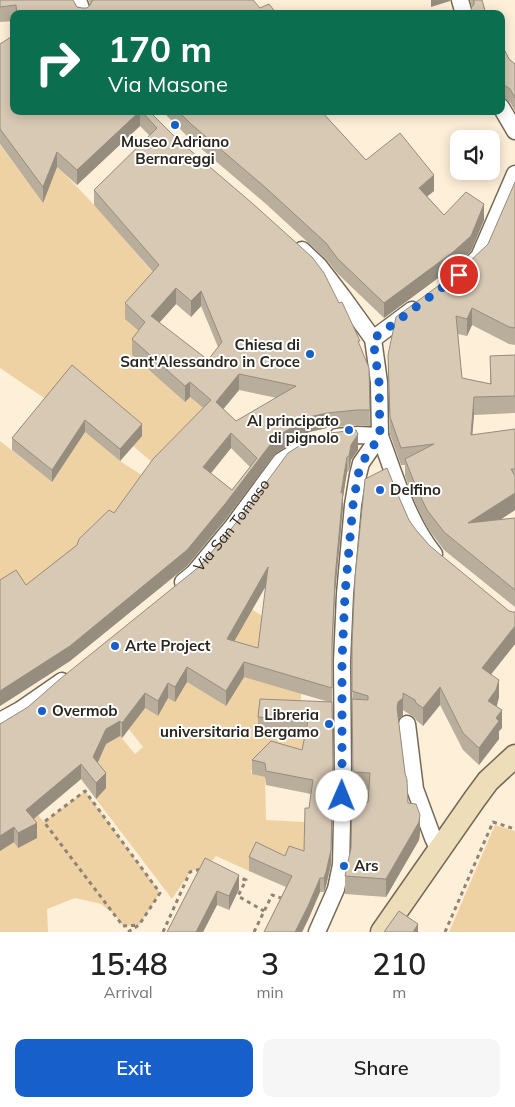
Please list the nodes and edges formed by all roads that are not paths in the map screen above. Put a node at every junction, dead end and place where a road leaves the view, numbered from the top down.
1 (505, 114) edge
2 (515, 131) edge
3 (515, 174) edge
4 (291, 240) edge
5 (459, 275) edge
6 (420, 304) edge
7 (373, 339) junction
8 (380, 436) junction
9 (444, 563) edge
10 (173, 590) edge
11 (74, 671) edge
12 (0, 721) edge
13 (406, 724) dead end
14 (515, 756) edge
15 (439, 850) junction
16 (317, 932) edge
17 (382, 932) edge

1 - 2 street
3 - 5 street
4 - 7 street
6 - 7 street
7 - 8 street
8 - 9 street
8 - 10 street, Via San Tomaso
8 - 16 street
11 - 12 street
13 - 15 street
14 - 15 street
15 - 17 street

